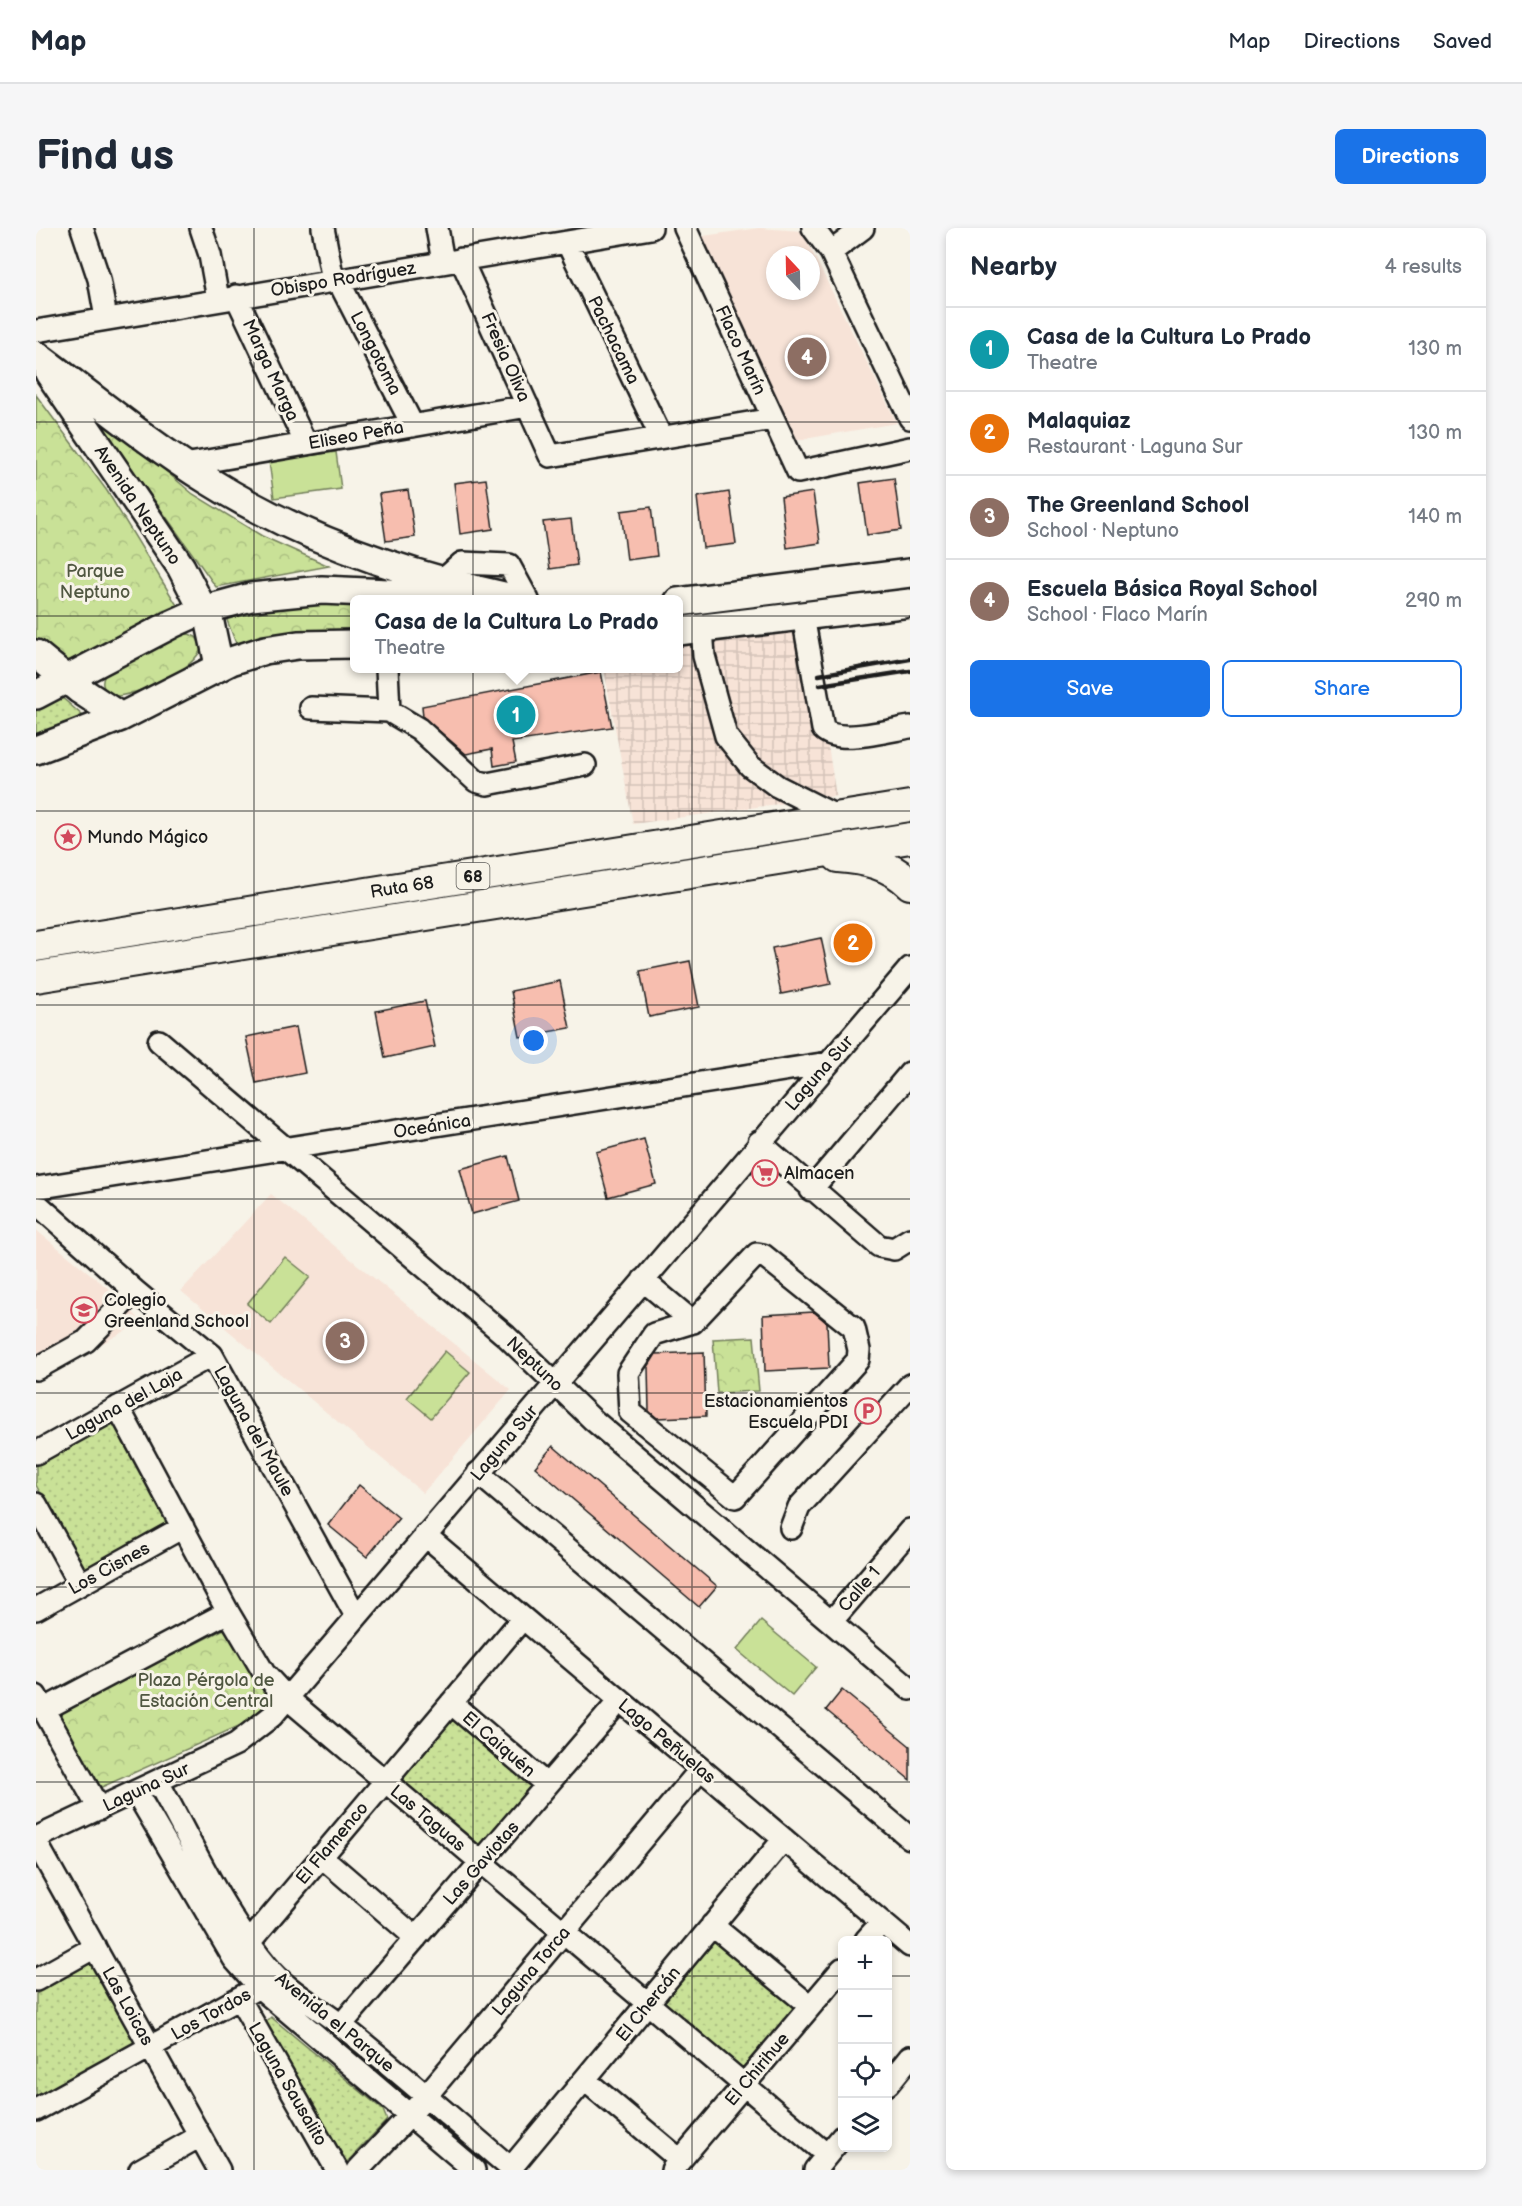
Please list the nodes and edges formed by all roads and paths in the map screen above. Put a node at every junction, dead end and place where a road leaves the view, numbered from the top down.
1 (82, 228) edge
2 (201, 228) edge
3 (323, 228) edge
4 (436, 228) edge
5 (651, 228) edge
6 (685, 228) edge
7 (813, 228) edge
8 (863, 228) edge
9 (557, 238) edge
10 (831, 252) junction
11 (452, 261) junction
12 (335, 280) junction
13 (227, 298) junction
14 (106, 318) junction
15 (36, 331) edge
16 (36, 355) edge
17 (528, 406) junction
18 (910, 418) edge
19 (773, 419) junction
20 (413, 426) junction
21 (661, 437) junction
22 (306, 444) junction
23 (910, 448) edge
24 (184, 465) junction
25 (910, 573) edge
26 (442, 581) junction
27 (395, 595) edge
28 (501, 595) edge
29 (525, 595) edge
30 (683, 601) edge
31 (910, 603) edge
32 (203, 610) junction
33 (803, 616) junction
34 (690, 630) edge
35 (350, 644) edge
36 (36, 654) edge
37 (219, 665) junction
38 (387, 673) edge
39 (67, 679) junction
40 (36, 695) edge
41 (312, 708) dead end
42 (389, 711) junction
43 (121, 717) junction
44 (910, 727) edge
45 (36, 750) edge
46 (585, 765) dead end
47 (910, 806) edge
48 (838, 817) junction
49 (910, 838) edge
50 (802, 855) junction
51 (910, 884) edge
52 (36, 946) edge
53 (909, 971) edge
54 (36, 976) edge
55 (159, 1041) dead end
56 (828, 1063) junction
57 (910, 1073) edge
58 (759, 1142) junction
59 (287, 1149) junction
60 (36, 1188) edge
61 (812, 1190) junction
62 (36, 1203) edge
63 (910, 1239) edge
64 (643, 1280) junction
65 (135, 1291) junction
66 (693, 1322) junction
67 (212, 1355) junction
68 (36, 1369) edge
69 (555, 1383) junction
70 (910, 1385) edge
71 (118, 1407) junction
72 (36, 1453) edge
73 (478, 1473) junction
74 (36, 1504) edge
75 (183, 1527) junction
76 (791, 1528) dead end
77 (910, 1530) edge
78 (425, 1535) junction
79 (80, 1584) junction
80 (36, 1609) edge
81 (228, 1612) junction
82 (356, 1616) junction
83 (522, 1618) junction
84 (831, 1622) junction
85 (910, 1689) edge
86 (287, 1698) junction
87 (620, 1700) junction
88 (40, 1703) edge
89 (451, 1703) junction
90 (701, 1769) junction
91 (385, 1781) junction
92 (158, 1782) junction
93 (547, 1785) junction
94 (136, 1792) junction
95 (99, 1809) junction
96 (910, 1838) edge
97 (784, 1839) junction
98 (36, 1840) edge
99 (321, 1856) junction
100 (481, 1862) junction
101 (882, 1922) junction
102 (712, 1925) junction
103 (564, 1932) junction
104 (870, 1936) edge
105 (416, 1938) junction
106 (248, 1942) junction
107 (910, 1946) edge
108 (95, 1947) junction
109 (234, 1959) junction
110 (838, 1975) edge
111 (36, 1980) edge
112 (259, 1987) junction
113 (239, 1998) junction
114 (649, 2004) junction
115 (810, 2006) junction
116 (341, 2025) junction
117 (151, 2047) junction
118 (910, 2057) edge
119 (892, 2079) edge
120 (585, 2080) junction
121 (744, 2085) junction
122 (426, 2096) junction
123 (36, 2110) edge
124 (410, 2115) junction
125 (200, 2136) junction
126 (838, 2143) edge
127 (821, 2163) edge
128 (676, 2165) edge
129 (512, 2169) edge
130 (140, 2170) edge
131 (219, 2170) edge
132 (337, 2170) edge
133 (358, 2170) edge
134 (474, 2170) edge

1 - 14 street
2 - 13 street, Marga Marga
3 - 12 street, Longotoma
4 - 11 street, Fresia Oliva
5 - 9 street, Obispo Rodríguez
6 - 19 street, Flaco Marín
7 - 10 street
8 - 10 street
9 - 11 street, Obispo Rodríguez
9 - 21 street, Pachacama
10 - 18 street
11 - 12 street, Obispo Rodríguez
11 - 17 street, Fresia Oliva
12 - 13 street, Obispo Rodríguez
12 - 20 street, Longotoma
13 - 14 street, Obispo Rodríguez
13 - 22 street, Marga Marga
14 - 15 street, Obispo Rodríguez
16 - 24 main road
16 - 32 main road, Avenida Neptuno
17 - 20 street, Eliseo Peña
17 - 21 street, Fresia Oliva
19 - 21 street
19 - 23 street, Flaco Marín
20 - 22 street, Eliseo Peña
22 - 24 street, Eliseo Peña
24 - 26 main road
25 - 30 main road
26 - 28 main road
26 - 29 street
27 - 32 main road
31 - 33 main road
32 - 37 main road, Avenida Neptuno
32 - 39 main road
33 - 34 main road
33 - 44 street
34 - 48 street
35 - 37 main road
36 - 39 main road
37 - 43 main road
38 - 42 street
39 - 40 main road
39 - 43 main road
41 - 42 street
42 - 46 street
43 - 45 main road
47 - 48 highway, Ruta 68 / 68
48 - 52 highway, Ruta 68 / 68
49 - 50 highway, Ruta 68 / 68
50 - 51 highway
50 - 54 highway, Ruta 68 / 68
53 - 56 street, Laguna Sur
55 - 59 street, Neptuno
56 - 58 street, Laguna Sur
56 - 59 street, Oceánica
57 - 61 street
58 - 61 street
58 - 64 street, Laguna Sur
59 - 60 street, Oceánica
59 - 69 street, Neptuno
61 - 63 street
62 - 65 street, Laguna del Maule
64 - 66 street
64 - 69 street, Laguna Sur
65 - 67 street, Laguna del Maule
65 - 68 street
66 - 66 street
67 - 71 street, Laguna del Laja
67 - 82 street, Laguna del Maule
69 - 73 street, Laguna Sur
69 - 84 street, Neptuno
70 - 76 street
71 - 72 street, Laguna del Laja
71 - 75 street, Las Taguas
73 - 78 street, Laguna Sur
73 - 96 street
74 - 79 street
75 - 79 street, Los Cisnes
75 - 81 street, Las Taguas
77 - 84 street, Calle 1
78 - 82 street, Laguna Sur
78 - 83 street, Lago Peñuelas
79 - 80 street, Los Cisnes
81 - 86 street, Las Taguas
81 - 88 street
82 - 86 street, Laguna Sur
83 - 87 street, Lago Peñuelas
83 - 89 street, El Flamenco
84 - 85 street, Neptuno
86 - 91 street, Las Taguas
86 - 92 street, Laguna Sur
87 - 90 street, Lago Peñuelas
87 - 93 street, Las Gaviotas
88 - 95 street
89 - 91 street, El Flamenco
89 - 93 street, El Caiquén
90 - 97 street, Lago Peñuelas
90 - 103 street, Laguna Torca
91 - 99 street, El Flamenco
91 - 100 street, Las Taguas
92 - 94 street, Laguna Sur
92 - 106 street, Avenida el Parque
93 - 100 street, Las Gaviotas
94 - 95 street, Laguna Sur
94 - 109 street, Avenida el Parque
95 - 98 street, Laguna Sur
97 - 101 street, Lago Peñuelas
97 - 102 street, El Chercán
98 - 108 street, Las Loicas
99 - 105 street
99 - 106 street, El Flamenco
100 - 103 street, Las Taguas
100 - 105 street, Las Gaviotas
101 - 104 street
101 - 107 street, Lago Peñuelas
102 - 114 street, El Chercán
102 - 115 street
103 - 114 street, Las Taguas
103 - 122 street, Laguna Torca
105 - 116 street, Las Gaviotas
106 - 109 street, El Flamenco
106 - 116 street, Avenida el Parque
108 - 111 street
108 - 117 street, Las Loicas
109 - 112 street, Avenida el Parque
110 - 115 street, El Chirihue
112 - 113 street, Los Tordos
112 - 124 street, Avenida el Parque
113 - 117 street, Los Tordos
113 - 132 street, Laguna Sausalito
114 - 120 street, El Chercán
114 - 121 street, Las Taguas
115 - 121 street, El Chirihue
116 - 122 street, Avenida el Parque
117 - 123 street, Los Tordos
117 - 125 street, Las Loicas
118 - 119 street
120 - 128 street
120 - 129 street, El Chercán
121 - 127 street, Las Taguas
121 - 128 street, El Chirihue
122 - 124 street, Laguna Torca
122 - 129 street, Avenida el Parque
124 - 133 street, Laguna Torca
124 - 134 street, Avenida el Parque
125 - 130 street
125 - 131 street, Las Loicas
126 - 127 street

